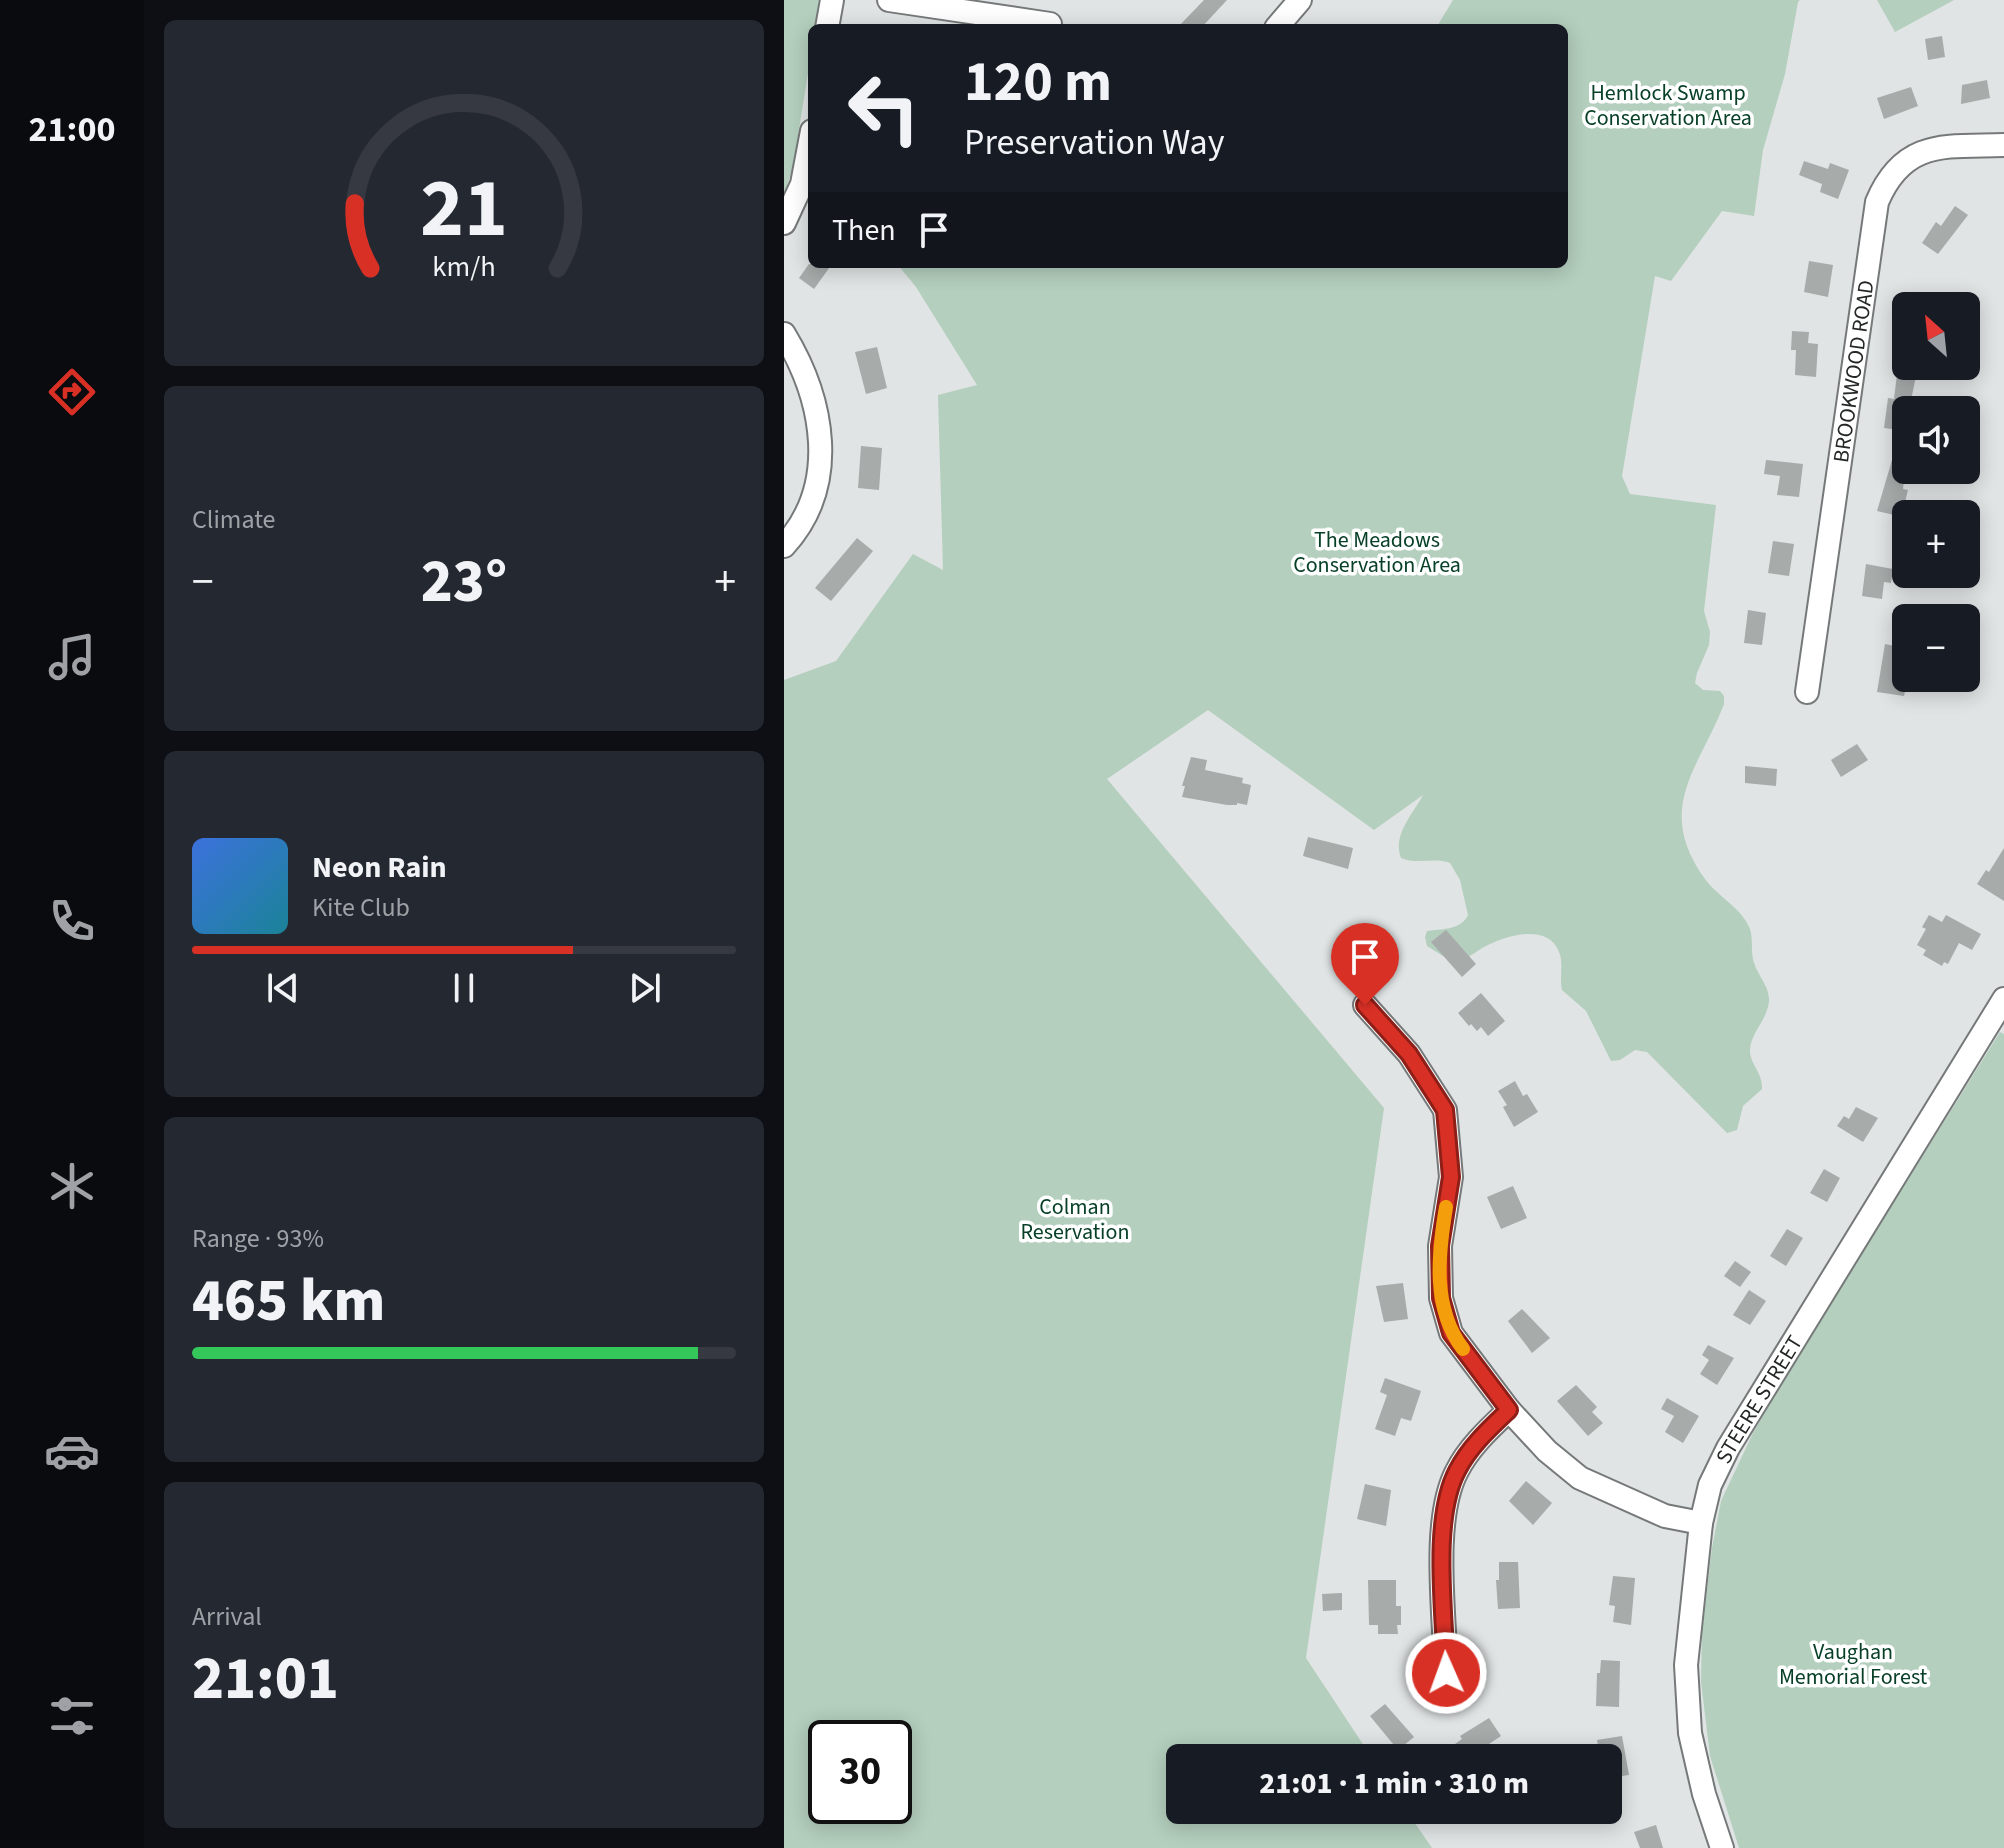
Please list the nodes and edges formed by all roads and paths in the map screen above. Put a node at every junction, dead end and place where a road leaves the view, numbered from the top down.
1 (832, 0) edge
2 (889, 0) edge
3 (1300, 0) edge
4 (828, 24) edge
5 (1050, 24) dead end
6 (1279, 24) edge
7 (2004, 145) edge
8 (808, 152) edge
9 (784, 223) edge
10 (784, 334) edge
11 (784, 546) edge
12 (1807, 692) dead end
13 (2004, 999) edge
14 (1365, 1005) dead end
15 (1509, 1410) junction
16 (1701, 1523) junction
17 (1446, 1673) dead end
18 (1722, 1848) edge

1 - 4 street
2 - 5 street
3 - 6 street
7 - 12 street, BROOKWOOD ROAD
8 - 9 street
10 - 11 street
13 - 16 street, STEERE STREET
14 - 15 street
15 - 16 street
15 - 17 street
16 - 18 street, STEERE STREET

